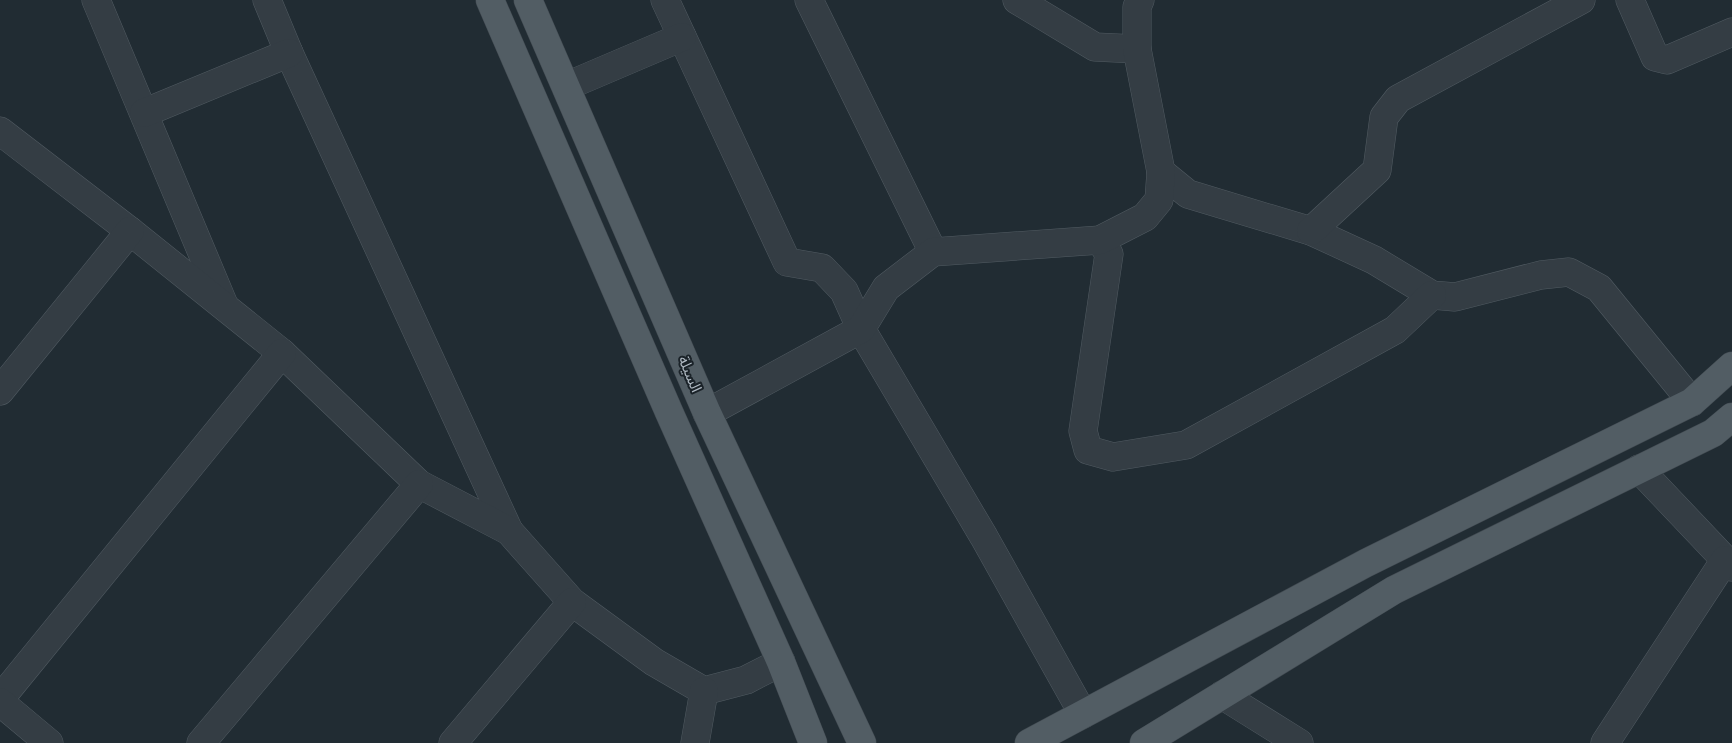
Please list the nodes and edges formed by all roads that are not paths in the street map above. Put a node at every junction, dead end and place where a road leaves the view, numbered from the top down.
1 (96, 0) edge
2 (267, 0) edge
3 (490, 0) edge
4 (528, 0) edge
5 (665, 0) edge
6 (809, 0) edge
7 (1018, 0) edge
8 (1140, 0) edge
9 (1581, 0) edge
10 (1630, 0) edge
11 (1732, 32) edge
12 (682, 36) junction
13 (1137, 49) junction
14 (289, 53) junction
15 (567, 86) junction
16 (144, 114) junction
17 (0, 131) edge
18 (1161, 172) junction
19 (1311, 231) junction
20 (130, 232) junction
21 (1100, 240) junction
22 (933, 252) junction
23 (1432, 295) junction
24 (224, 306) junction
25 (861, 329) junction
26 (282, 353) junction
27 (1732, 366) edge
28 (0, 391) edge
29 (1692, 402) junction
30 (707, 413) junction
31 (1732, 417) edge
32 (1639, 469) junction
33 (419, 484) junction
34 (509, 531) junction
35 (1728, 563) edge
36 (572, 602) junction
37 (782, 662) junction
38 (704, 691) junction
39 (1222, 695) junction
40 (0, 701) edge
41 (1083, 714) junction
42 (49, 743) edge
43 (201, 743) edge
44 (452, 743) edge
45 (695, 743) edge
46 (813, 743) edge
47 (862, 743) edge
48 (1029, 743) edge
49 (1144, 743) edge
50 (1300, 743) edge
51 (1605, 743) edge

1 - 16 street
2 - 14 street
3 - 37 main road
4 - 15 main road, السيلة
5 - 12 street
6 - 22 street
7 - 13 street
8 - 13 street
9 - 19 street
10 - 11 street
12 - 15 street
12 - 25 street
13 - 18 street
14 - 16 street
14 - 34 street
15 - 30 main road, السيلة
16 - 24 street
17 - 20 street
18 - 19 street
18 - 21 street
19 - 23 street
20 - 24 street
20 - 28 street
21 - 22 street
21 - 23 street
22 - 25 street
23 - 29 street
24 - 26 street
25 - 30 street
25 - 41 street
26 - 33 street
26 - 40 street
27 - 29 main road
29 - 41 main road
30 - 47 main road, السيلة
31 - 32 main road
32 - 35 street
32 - 39 main road
33 - 34 street
33 - 43 street
34 - 36 street
35 - 51 street
36 - 38 street
36 - 44 street
37 - 38 street
37 - 46 main road
38 - 45 street
39 - 49 main road
39 - 50 street
40 - 42 street
41 - 48 main road

